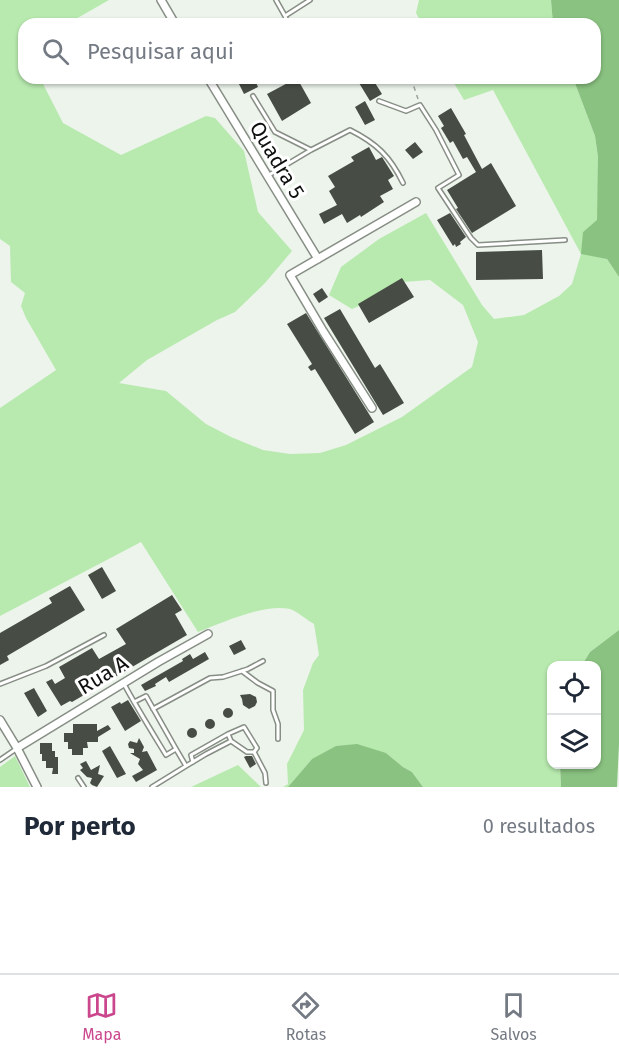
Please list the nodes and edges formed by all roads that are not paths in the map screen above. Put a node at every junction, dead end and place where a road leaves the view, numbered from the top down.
1 (161, 0) edge
2 (276, 0) edge
3 (310, 0) edge
4 (285, 16) joint
5 (172, 18) edge
6 (213, 84) edge
7 (253, 96) dead end
8 (379, 101) dead end
9 (311, 150) junction
10 (268, 176) junction
11 (403, 183) dead end
12 (416, 202) dead end
13 (566, 240) dead end
14 (318, 260) junction
15 (372, 408) dead end
16 (208, 634) dead end
17 (104, 635) dead end
18 (263, 661) dead end
19 (242, 671) junction
20 (123, 683) junction
21 (0, 684) edge
22 (134, 702) junction
23 (153, 709) junction
24 (0, 720) edge
25 (228, 734) junction
26 (278, 739) dead end
27 (231, 741) junction
28 (17, 748) junction
29 (176, 749) junction
30 (254, 753) junction
31 (0, 760) edge
32 (193, 762) junction
33 (186, 766) junction
34 (78, 778) dead end
35 (266, 783) dead end
36 (38, 787) edge
37 (84, 787) edge
38 (152, 787) edge

1 - 5 street
2 - 4 lane
3 - 4 lane
6 - 10 street, Quadra 5
7 - 9 lane
8 - 13 lane
9 - 10 lane
9 - 11 lane
10 - 14 street, Quadra 5
12 - 14 street
14 - 15 street
16 - 20 street, Rua A
17 - 21 lane
18 - 19 lane
19 - 23 lane
19 - 26 lane
20 - 22 lane
20 - 28 street, Rua A
22 - 23 lane
22 - 29 lane
23 - 29 lane
24 - 28 street
25 - 27 lane
25 - 30 lane
25 - 32 lane
27 - 30 lane
27 - 32 lane
28 - 31 lane
28 - 36 street
29 - 33 lane
30 - 35 lane
32 - 33 lane
33 - 38 lane
34 - 37 lane

